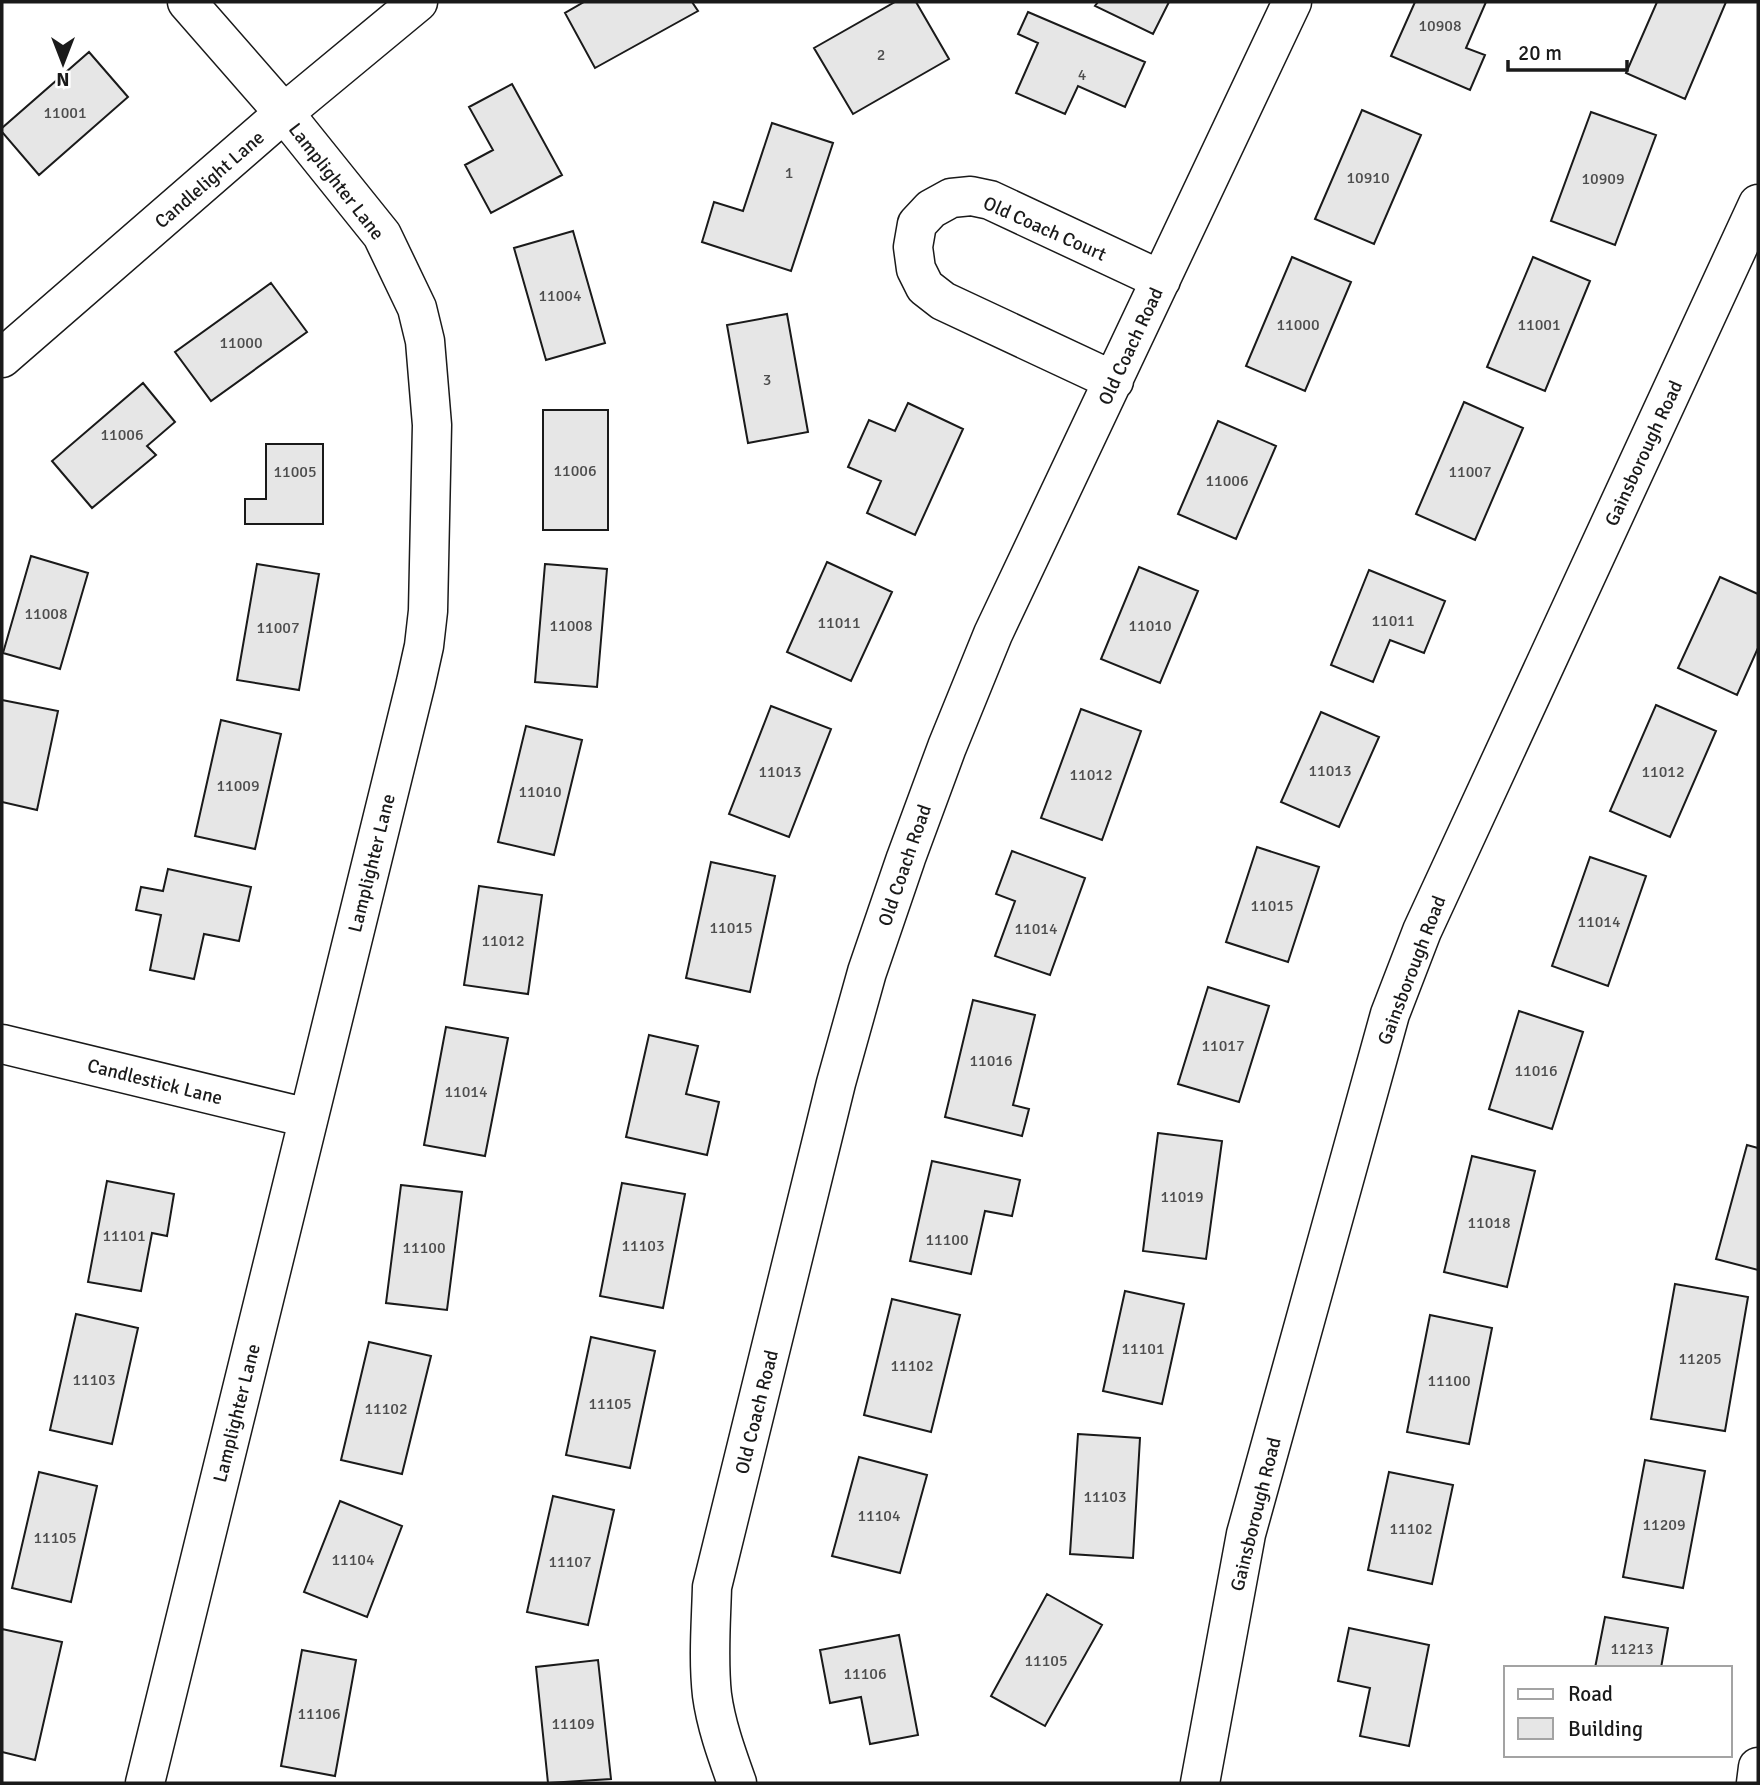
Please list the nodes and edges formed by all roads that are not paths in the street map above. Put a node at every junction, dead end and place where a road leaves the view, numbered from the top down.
1 (187, 2) edge
2 (418, 2) edge
3 (1292, 2) edge
4 (284, 113) junction
5 (1758, 204) edge
6 (1161, 280) junction
7 (2, 358) edge
8 (1114, 381) junction
9 (2, 1044) edge
10 (308, 1118) junction
11 (1758, 1767) edge
12 (145, 1783) edge
13 (737, 1783) edge
14 (1200, 1783) edge
15 (1756, 1783) edge

1 - 4 street, Lamplighter Lane
2 - 4 street, Candlelight Lane
3 - 6 street, Old Coach Road
4 - 7 street, Candlelight Lane
4 - 10 street, Lamplighter Lane
5 - 14 street, Gainsborough Road
6 - 8 street, Old Coach Road
6 - 8 street, Old Coach Court
8 - 13 street, Old Coach Road
9 - 10 street, Candlestick Lane
10 - 12 street, Lamplighter Lane
11 - 15 street

